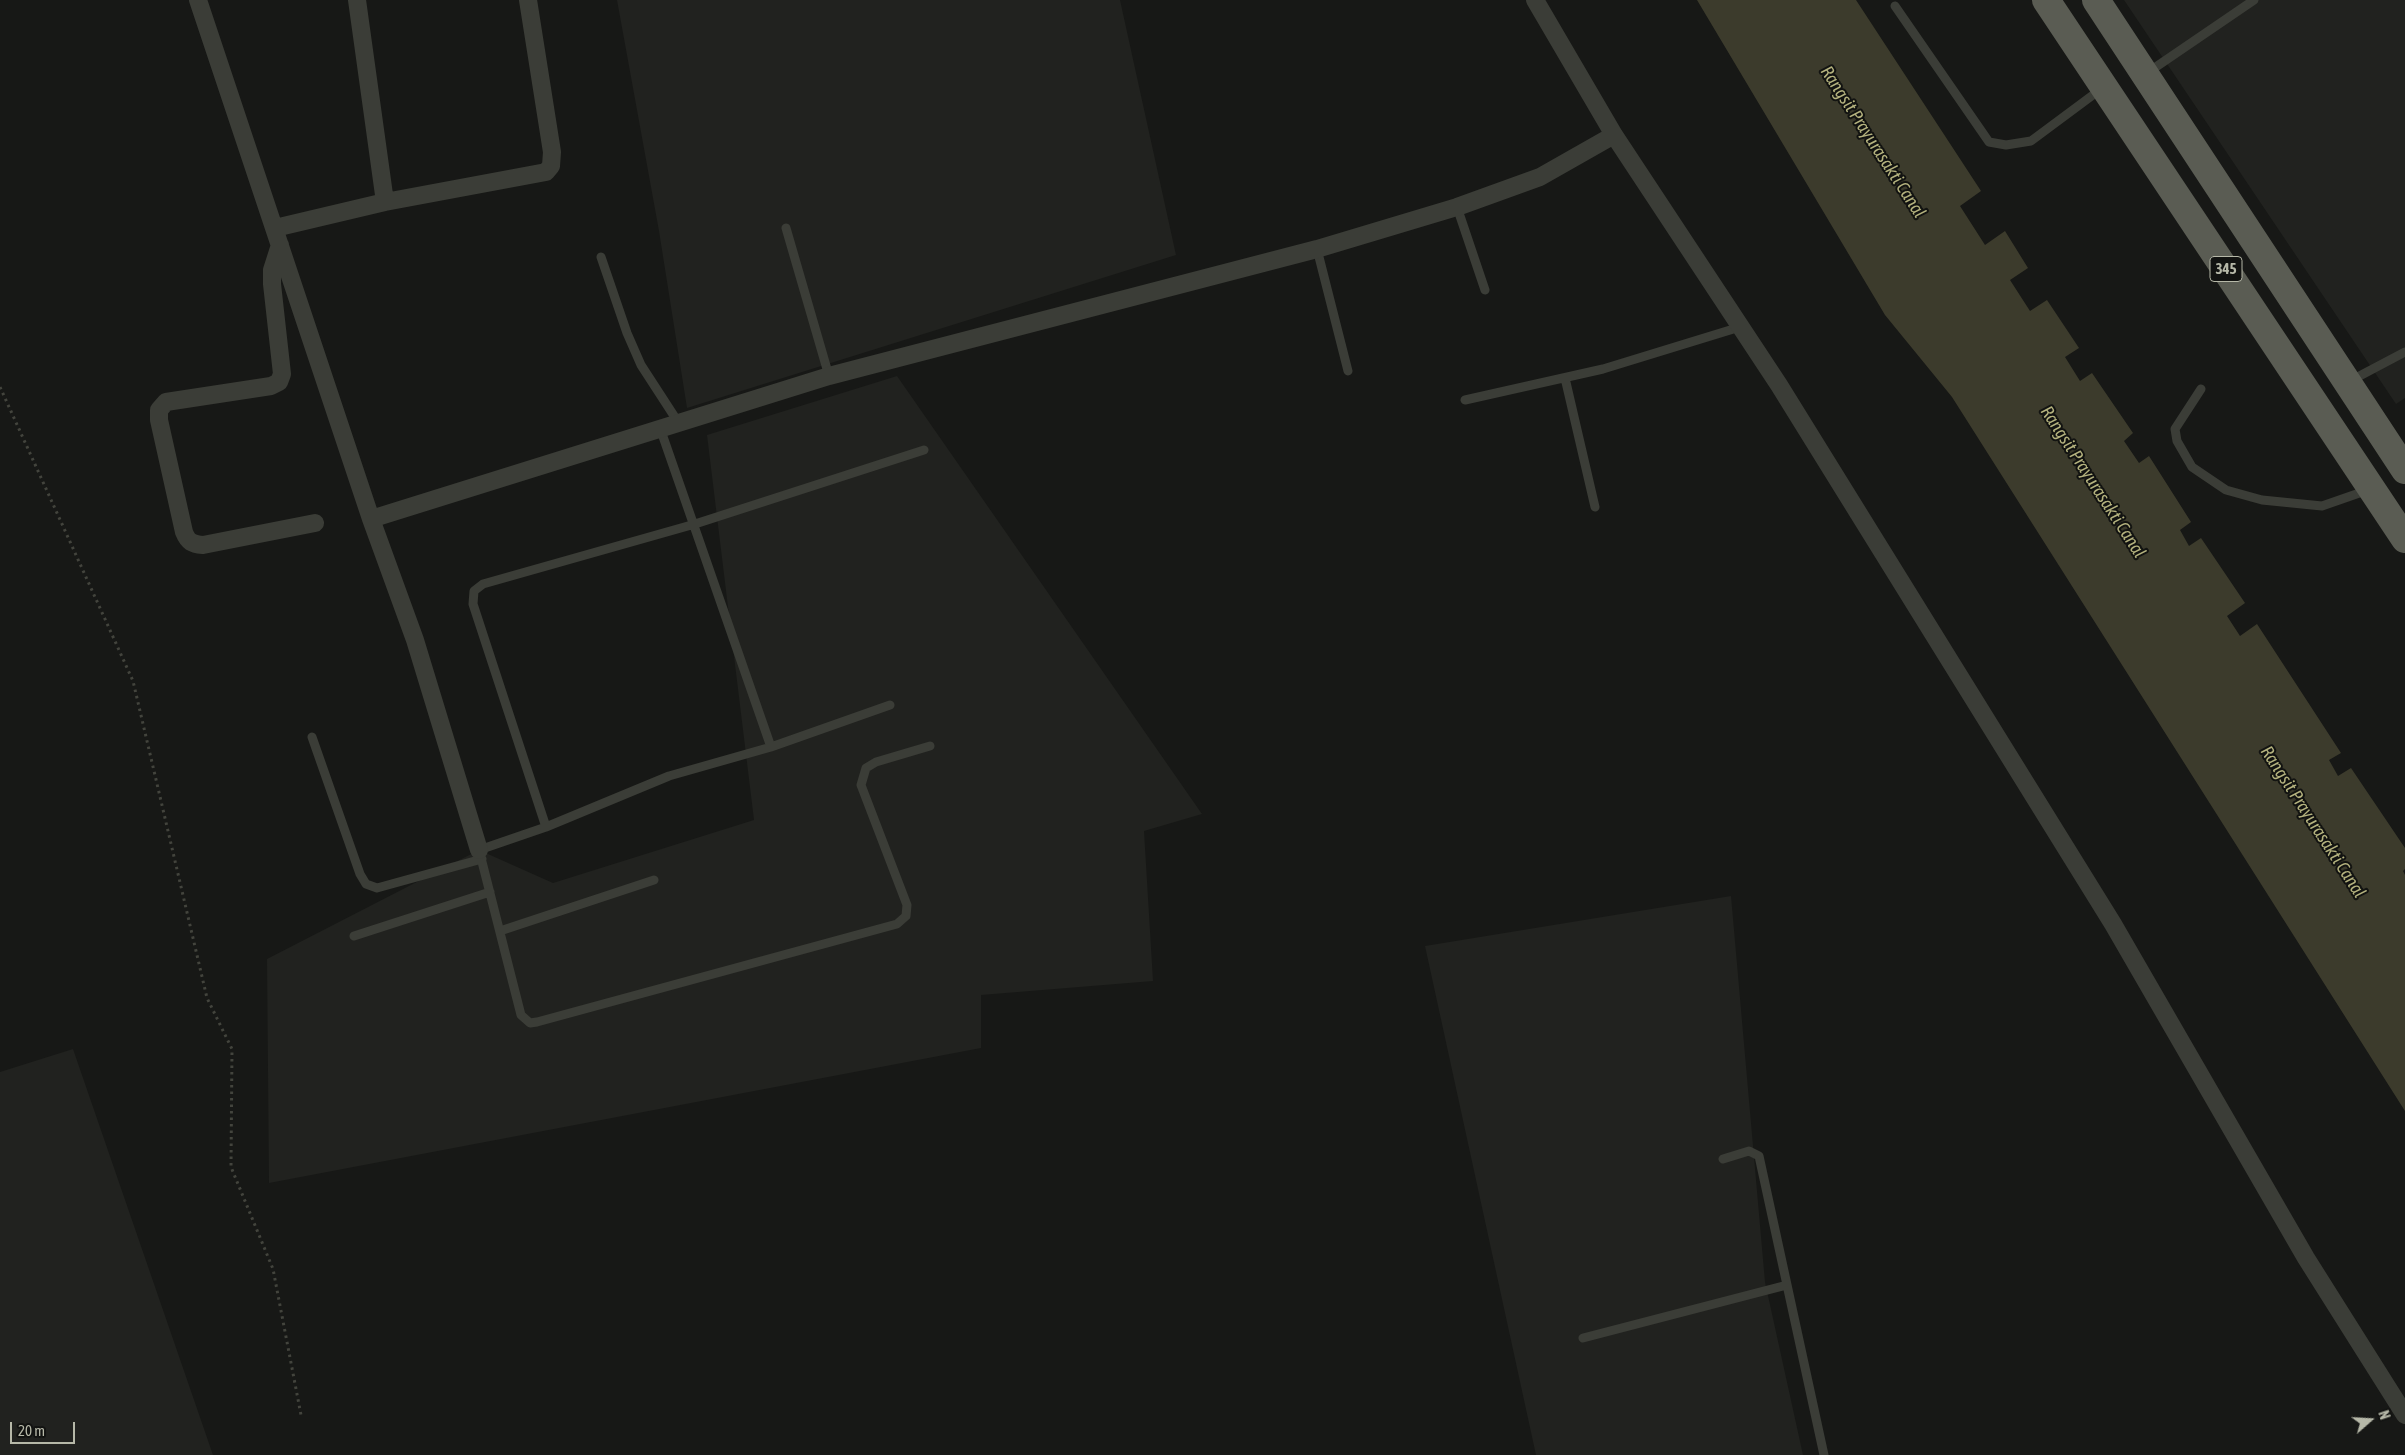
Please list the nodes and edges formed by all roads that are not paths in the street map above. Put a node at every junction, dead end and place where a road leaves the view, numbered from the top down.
1 (198, 0) edge
2 (357, 0) edge
3 (528, 0) edge
4 (1535, 0) edge
5 (2046, 0) edge
6 (2096, 0) edge
7 (2254, 0) edge
8 (1895, 6) dead end
9 (2144, 75) junction
10 (2104, 86) junction
11 (1614, 135) junction
12 (385, 202) junction
13 (1457, 206) junction
14 (786, 228) dead end
15 (278, 236) junction
16 (1317, 248) junction
17 (601, 257) dead end
18 (1485, 290) dead end
19 (1740, 327) junction
20 (2405, 352) edge
21 (1348, 372) dead end
22 (828, 376) junction
23 (1565, 378) junction
24 (2347, 383) junction
25 (2201, 389) dead end
26 (1465, 400) dead end
27 (678, 422) junction
28 (660, 428) junction
29 (924, 450) dead end
30 (2405, 470) edge
31 (2372, 489) junction
32 (1595, 506) dead end
33 (371, 519) junction
34 (315, 523) dead end
35 (695, 524) junction
36 (2405, 539) edge
37 (890, 705) dead end
38 (312, 737) dead end
39 (930, 746) dead end
40 (771, 747) junction
41 (546, 827) junction
42 (481, 855) junction
43 (654, 880) dead end
44 (490, 892) junction
45 (500, 931) junction
46 (354, 936) dead end
47 (1722, 1159) dead end
48 (1787, 1285) junction
49 (1584, 1338) dead end
50 (2405, 1415) edge
51 (1824, 1455) edge

1 - 15 street
2 - 12 street
3 - 12 street
4 - 11 street
5 - 10 main road, 345
6 - 9 main road, 345
7 - 9 lane
8 - 10 lane
9 - 24 main road, 345
10 - 31 main road, 345
11 - 13 street
11 - 19 street
12 - 15 street
13 - 16 street
13 - 18 lane
14 - 22 lane
15 - 33 street
15 - 34 street
16 - 21 lane
16 - 22 street
17 - 27 lane
19 - 23 lane
19 - 50 street
20 - 24 lane
22 - 27 street
23 - 26 lane
23 - 32 lane
24 - 30 main road, 345
25 - 31 lane
27 - 28 street
28 - 33 street
28 - 35 lane
29 - 35 lane
31 - 36 main road, 345
33 - 42 street
35 - 40 lane
35 - 41 lane
37 - 40 lane
38 - 42 lane
39 - 45 lane
40 - 41 lane
41 - 42 lane
42 - 44 lane
43 - 45 lane
44 - 45 lane
44 - 46 lane
47 - 48 lane
48 - 49 lane
48 - 51 lane

